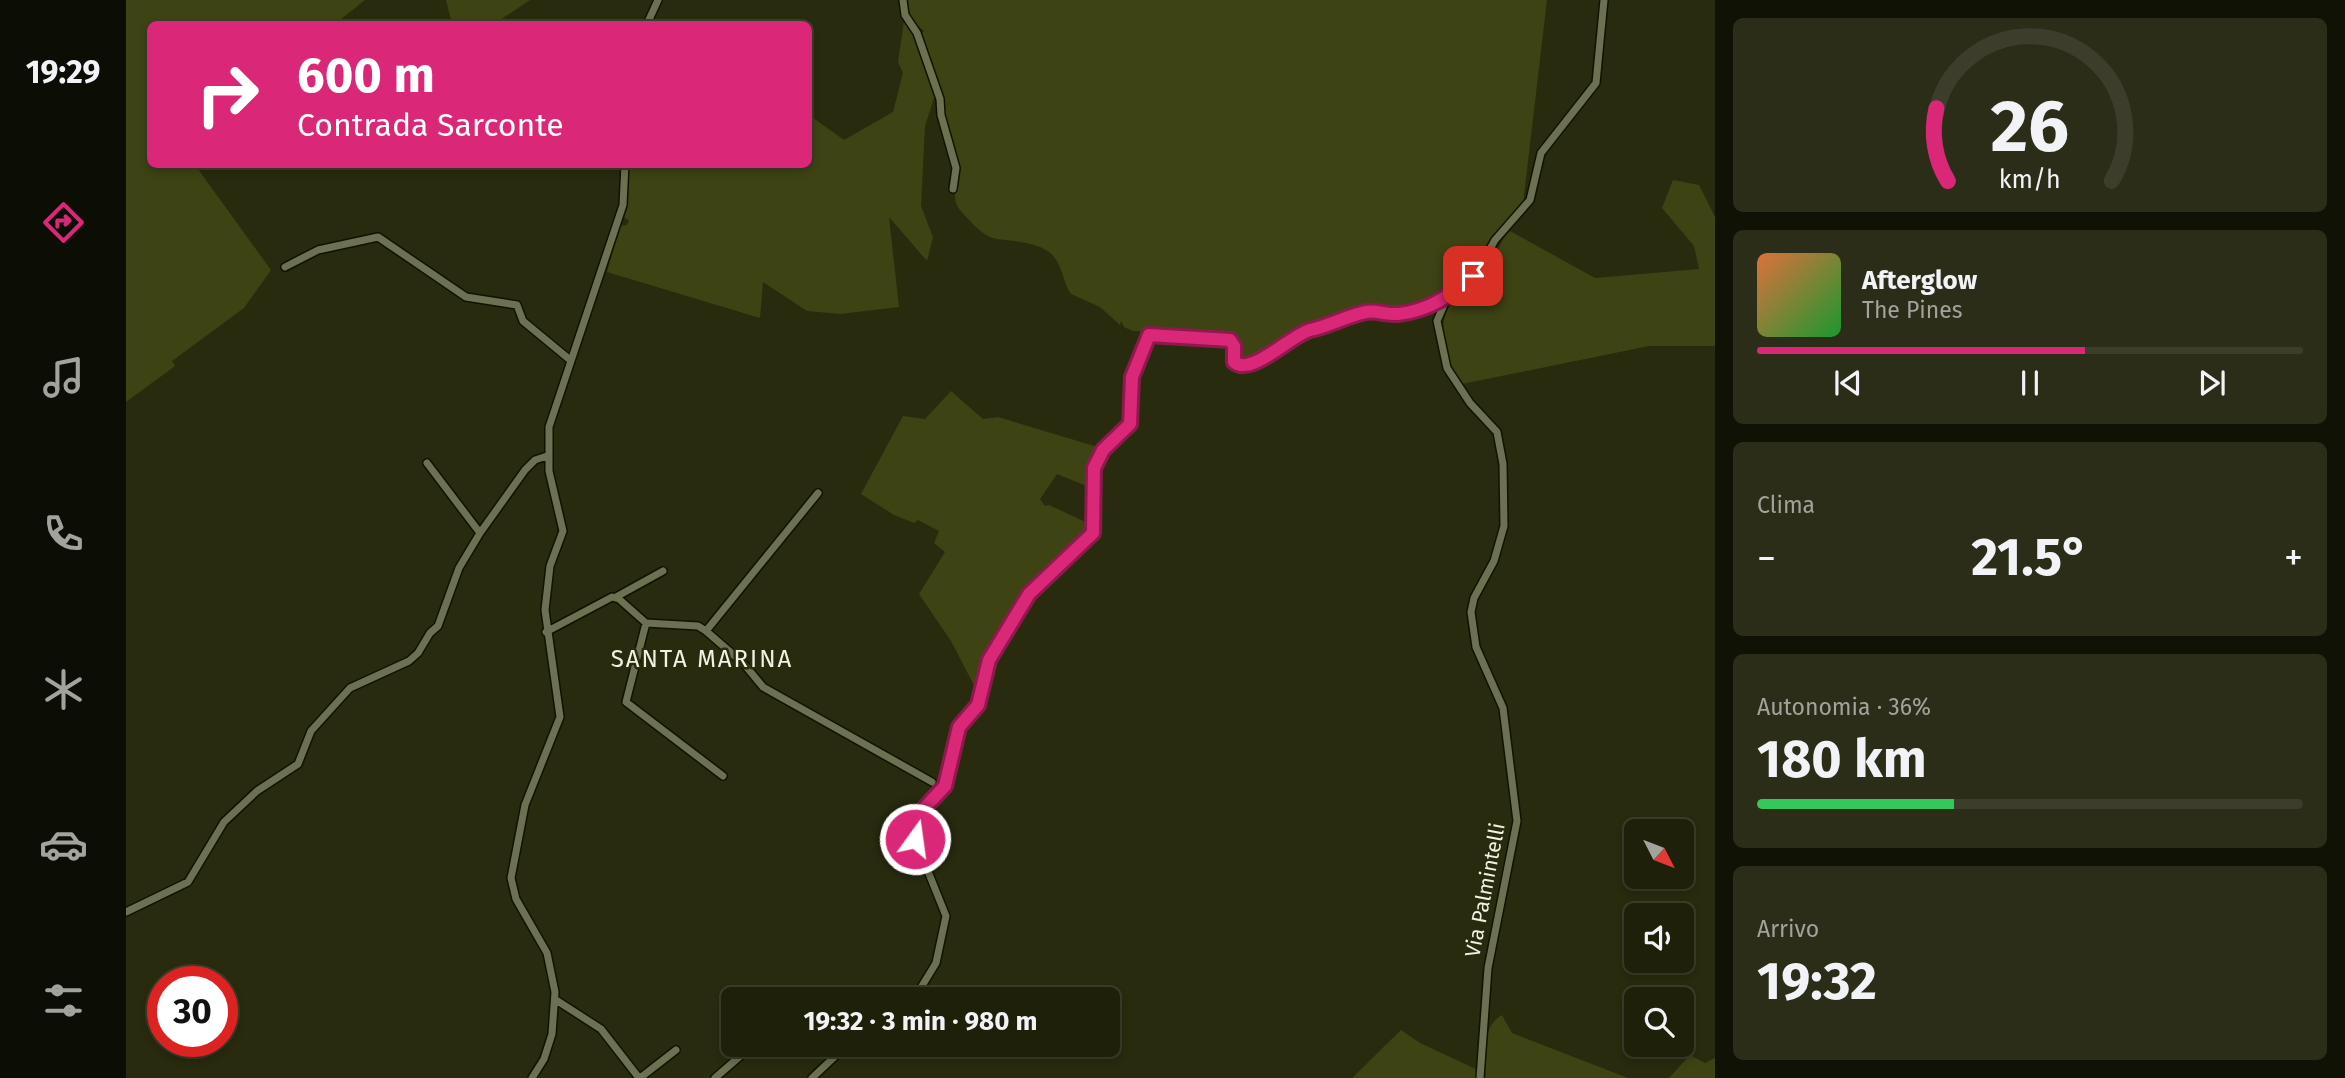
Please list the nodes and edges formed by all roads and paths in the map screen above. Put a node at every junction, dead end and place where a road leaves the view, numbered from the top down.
1 (658, 0) edge
2 (903, 0) edge
3 (1604, 0) edge
4 (648, 21) edge
5 (625, 168) edge
6 (953, 189) dead end
7 (285, 267) dead end
8 (1447, 299) junction
9 (569, 359) junction
10 (547, 456) junction
11 (427, 463) dead end
12 (818, 493) dead end
13 (480, 533) junction
14 (663, 571) dead end
15 (616, 597) junction
16 (646, 623) junction
17 (706, 631) junction
18 (546, 632) junction
19 (723, 776) dead end
20 (932, 782) dead end
21 (126, 912) edge
22 (921, 987) edge
23 (556, 1000) junction
24 (676, 1050) dead end
25 (739, 1057) edge
26 (834, 1057) edge
27 (532, 1078) edge
28 (640, 1078) edge
29 (715, 1078) edge
30 (812, 1078) edge
31 (1480, 1078) edge

1 - 4 street
2 - 6 street
3 - 8 street
5 - 9 street
7 - 9 street
8 - 22 street
8 - 31 street, Via Palmintelli
9 - 10 street
10 - 13 street
10 - 18 street
11 - 13 street
12 - 17 street
13 - 21 street
14 - 15 street
15 - 16 street
15 - 18 street
16 - 17 street
16 - 19 street
17 - 20 street
18 - 23 street
23 - 27 street
23 - 28 street
24 - 28 street
25 - 29 street
26 - 30 street

